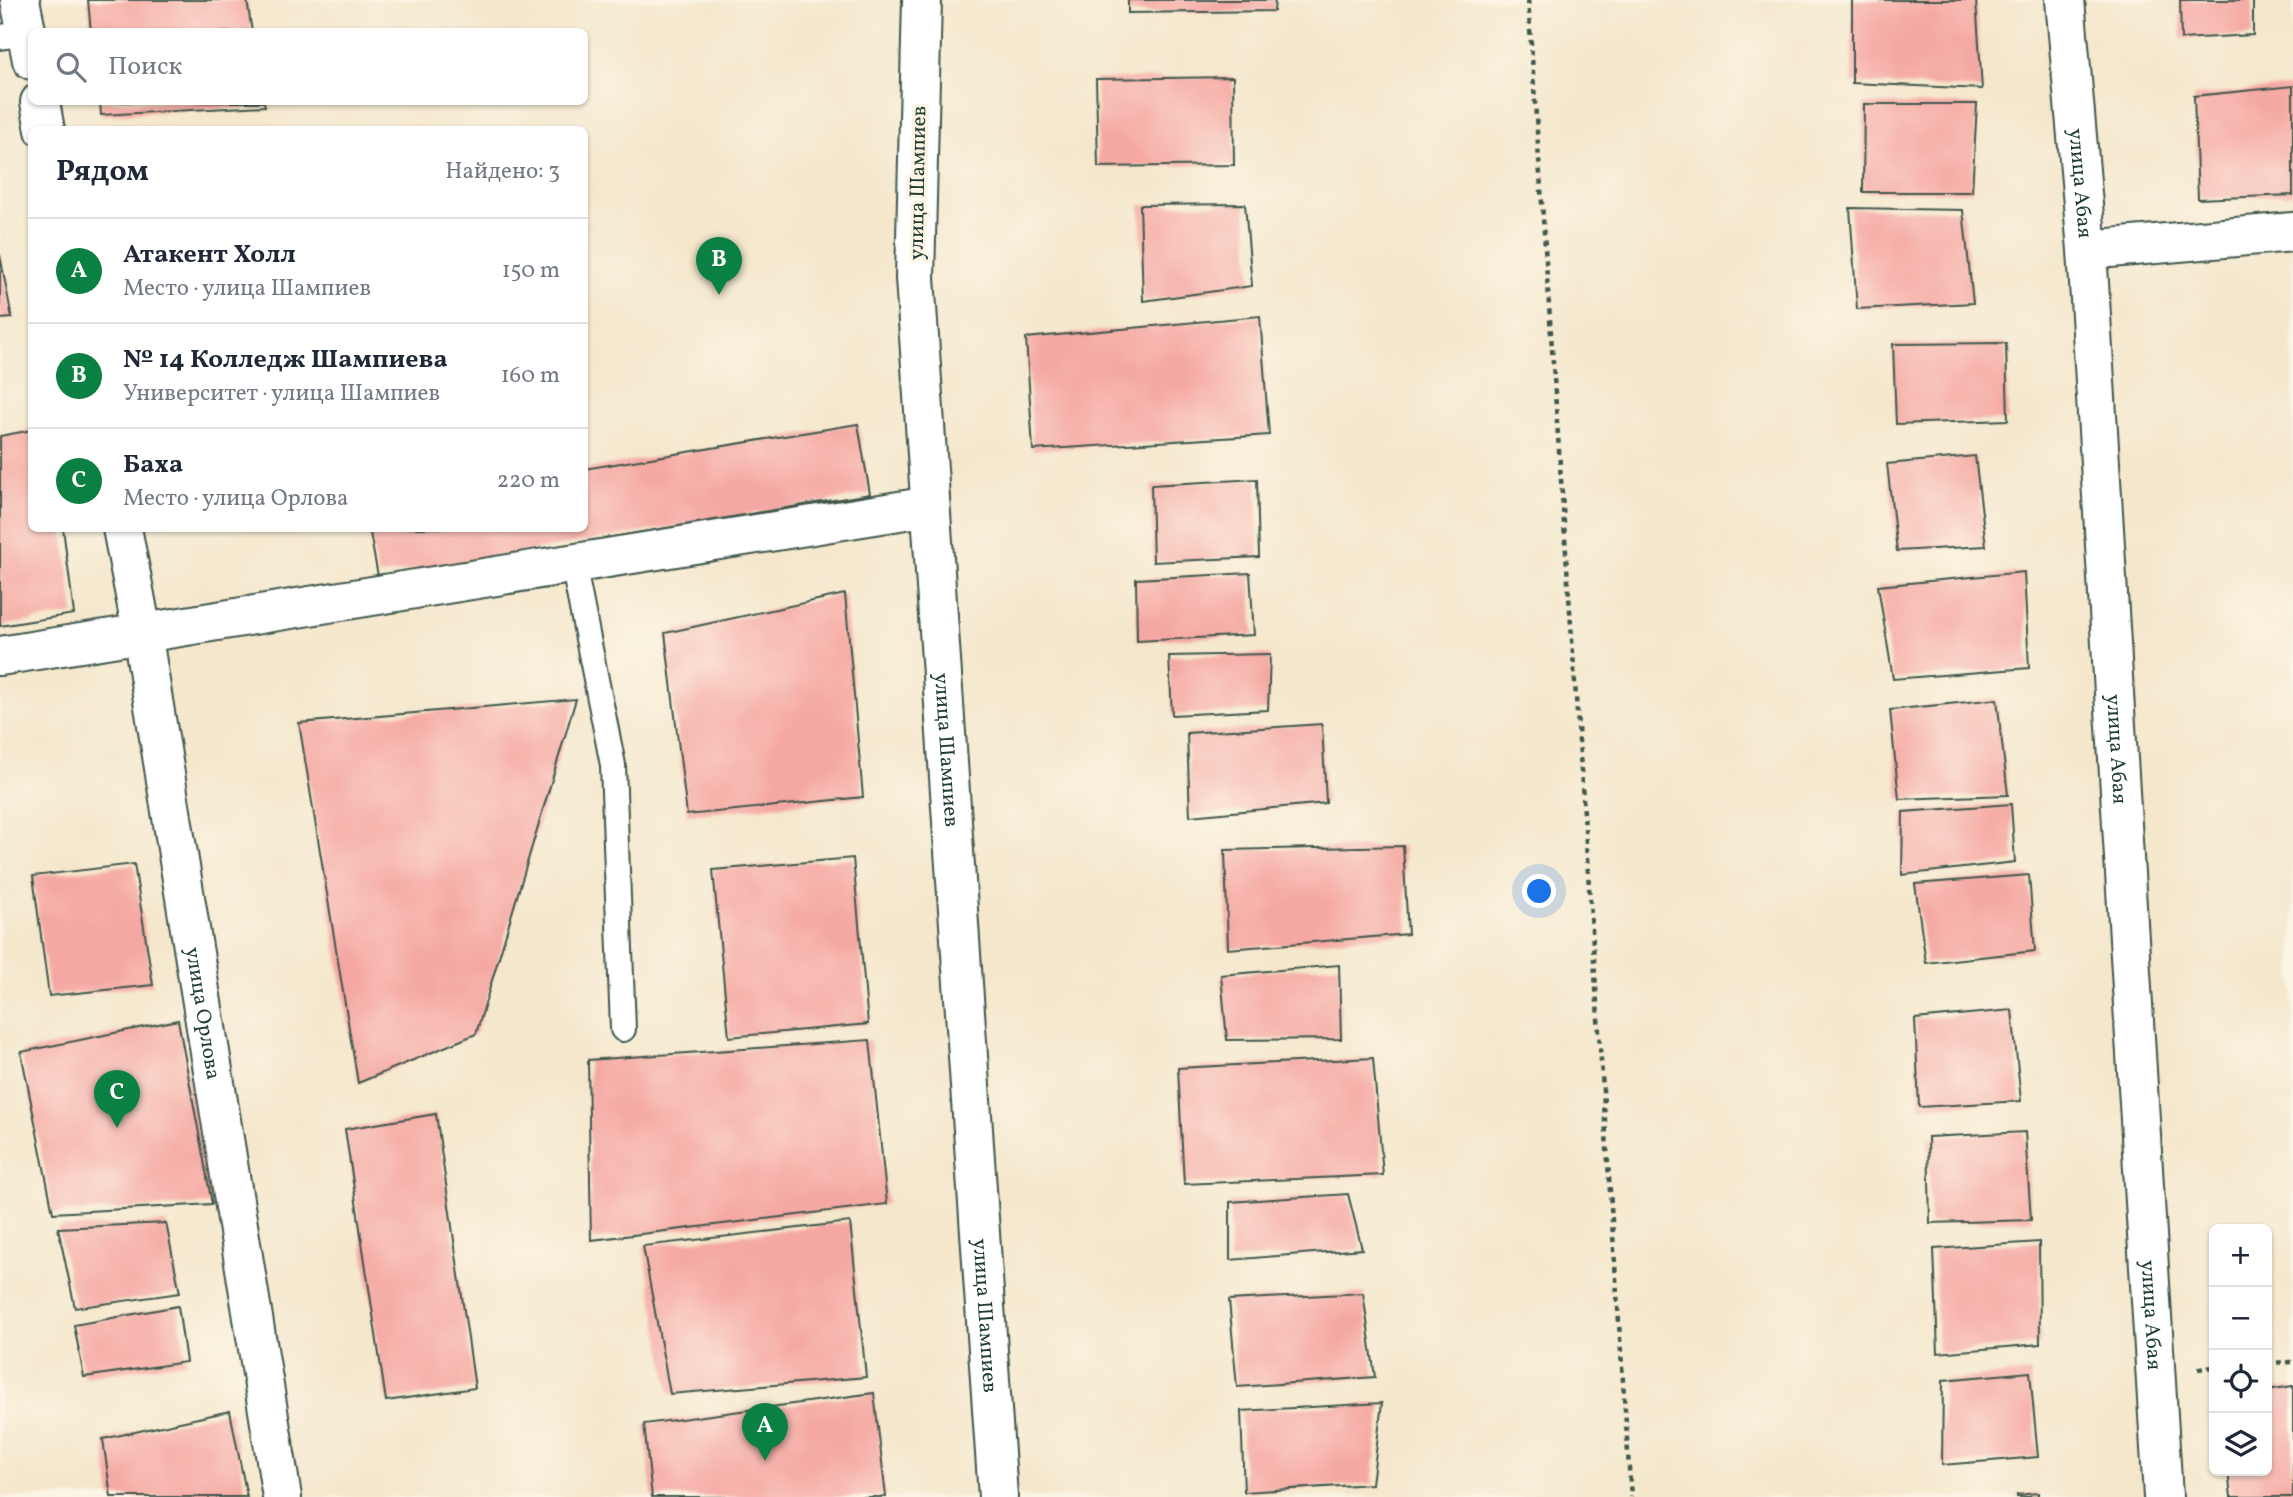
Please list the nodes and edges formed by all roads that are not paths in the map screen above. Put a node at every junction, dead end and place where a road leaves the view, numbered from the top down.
1 (922, 0) edge
2 (2065, 0) edge
3 (41, 105) edge
4 (44, 126) edge
5 (2293, 232) edge
6 (2087, 250) junction
7 (930, 506) junction
8 (123, 532) edge
9 (573, 563) junction
10 (142, 632) junction
11 (0, 656) edge
12 (623, 1029) dead end
13 (282, 1497) edge
14 (998, 1497) edge
15 (2163, 1497) edge

1 - 7 street, улица Шампиев
2 - 6 street, улица Абая
3 - 4 street
5 - 6 street
6 - 15 street, улица Абая
7 - 9 street
7 - 14 street, улица Шампиев
8 - 10 street, улица Орлова
9 - 10 street
9 - 12 lane
10 - 11 street
10 - 13 street, улица Орлова

